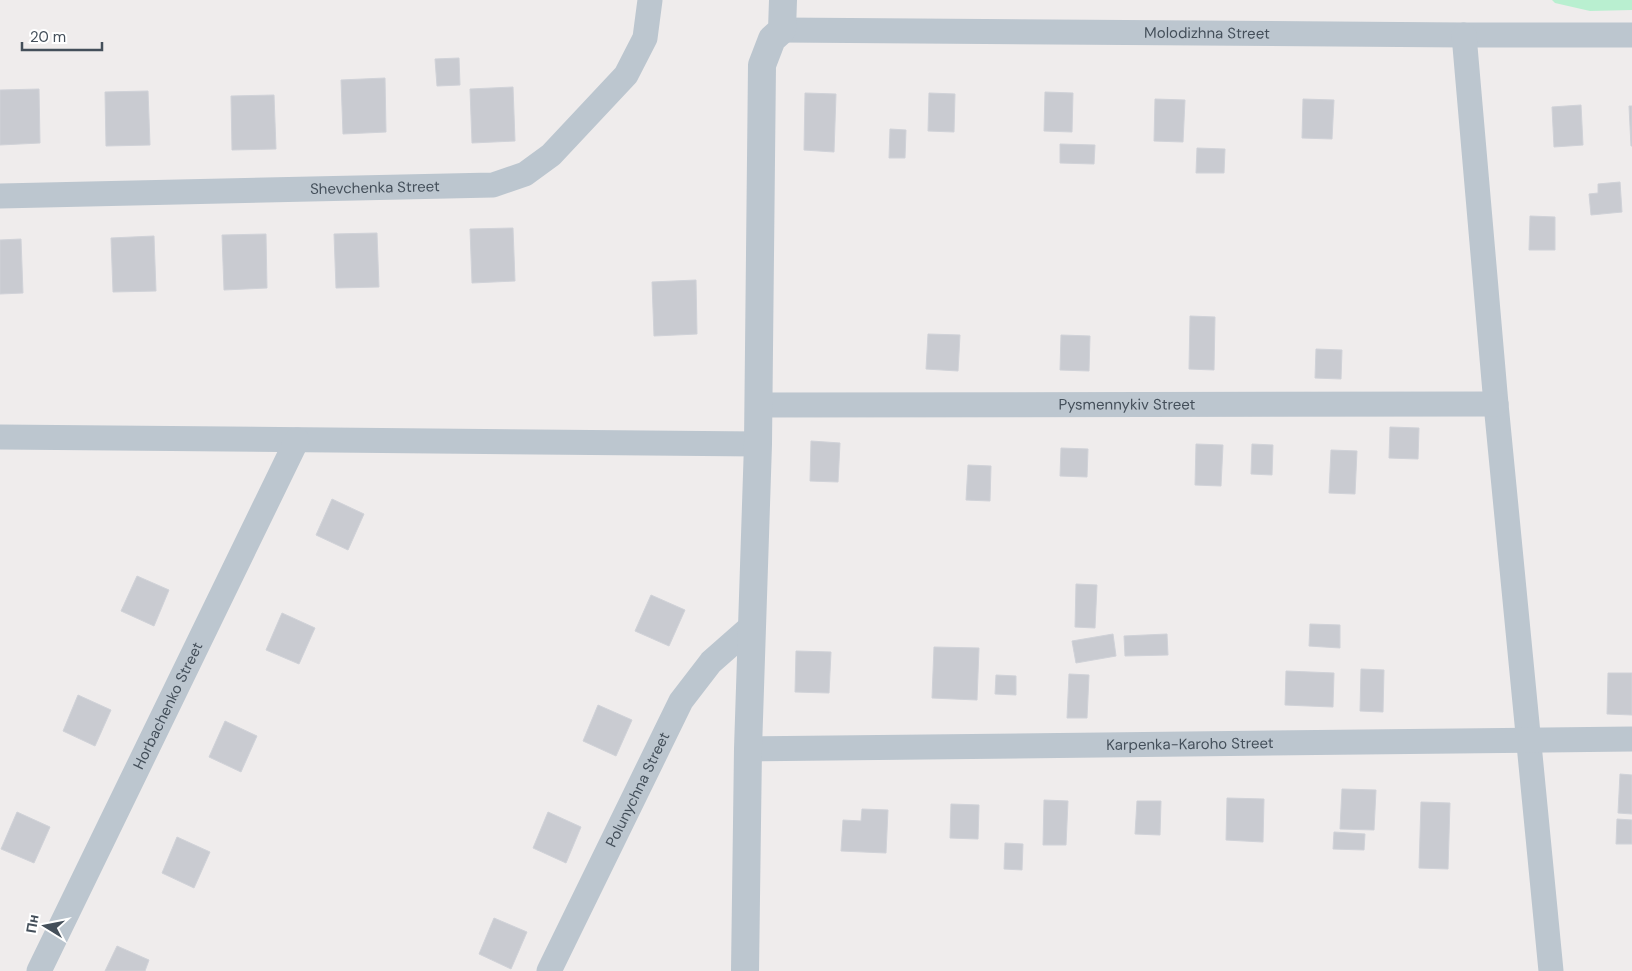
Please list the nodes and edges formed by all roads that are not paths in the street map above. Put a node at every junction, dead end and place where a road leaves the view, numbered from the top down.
1 (650, 0) edge
2 (783, 0) edge
3 (782, 30) junction
4 (1632, 35) edge
5 (1464, 36) junction
6 (0, 196) edge
7 (1496, 404) junction
8 (758, 405) junction
9 (0, 437) edge
10 (297, 440) junction
11 (758, 444) junction
12 (753, 625) junction
13 (1632, 739) edge
14 (1528, 741) junction
15 (748, 749) junction
16 (39, 971) edge
17 (549, 971) edge
18 (745, 971) edge
19 (1551, 971) edge

1 - 6 street, Shevchenka Street
2 - 3 street
3 - 5 street, Molodizhna Street
3 - 8 street
4 - 5 street, Molodizhna Street
5 - 7 street
7 - 8 street, Pysmennykiv Street
7 - 14 street
8 - 11 street
9 - 10 street
10 - 11 street
10 - 16 street, Horbachenko Street
11 - 12 street
12 - 15 street
12 - 17 street, Polunychna Street
13 - 14 street, Karpenka-Karoho Street
14 - 15 street, Karpenka-Karoho Street
14 - 19 street
15 - 18 street

